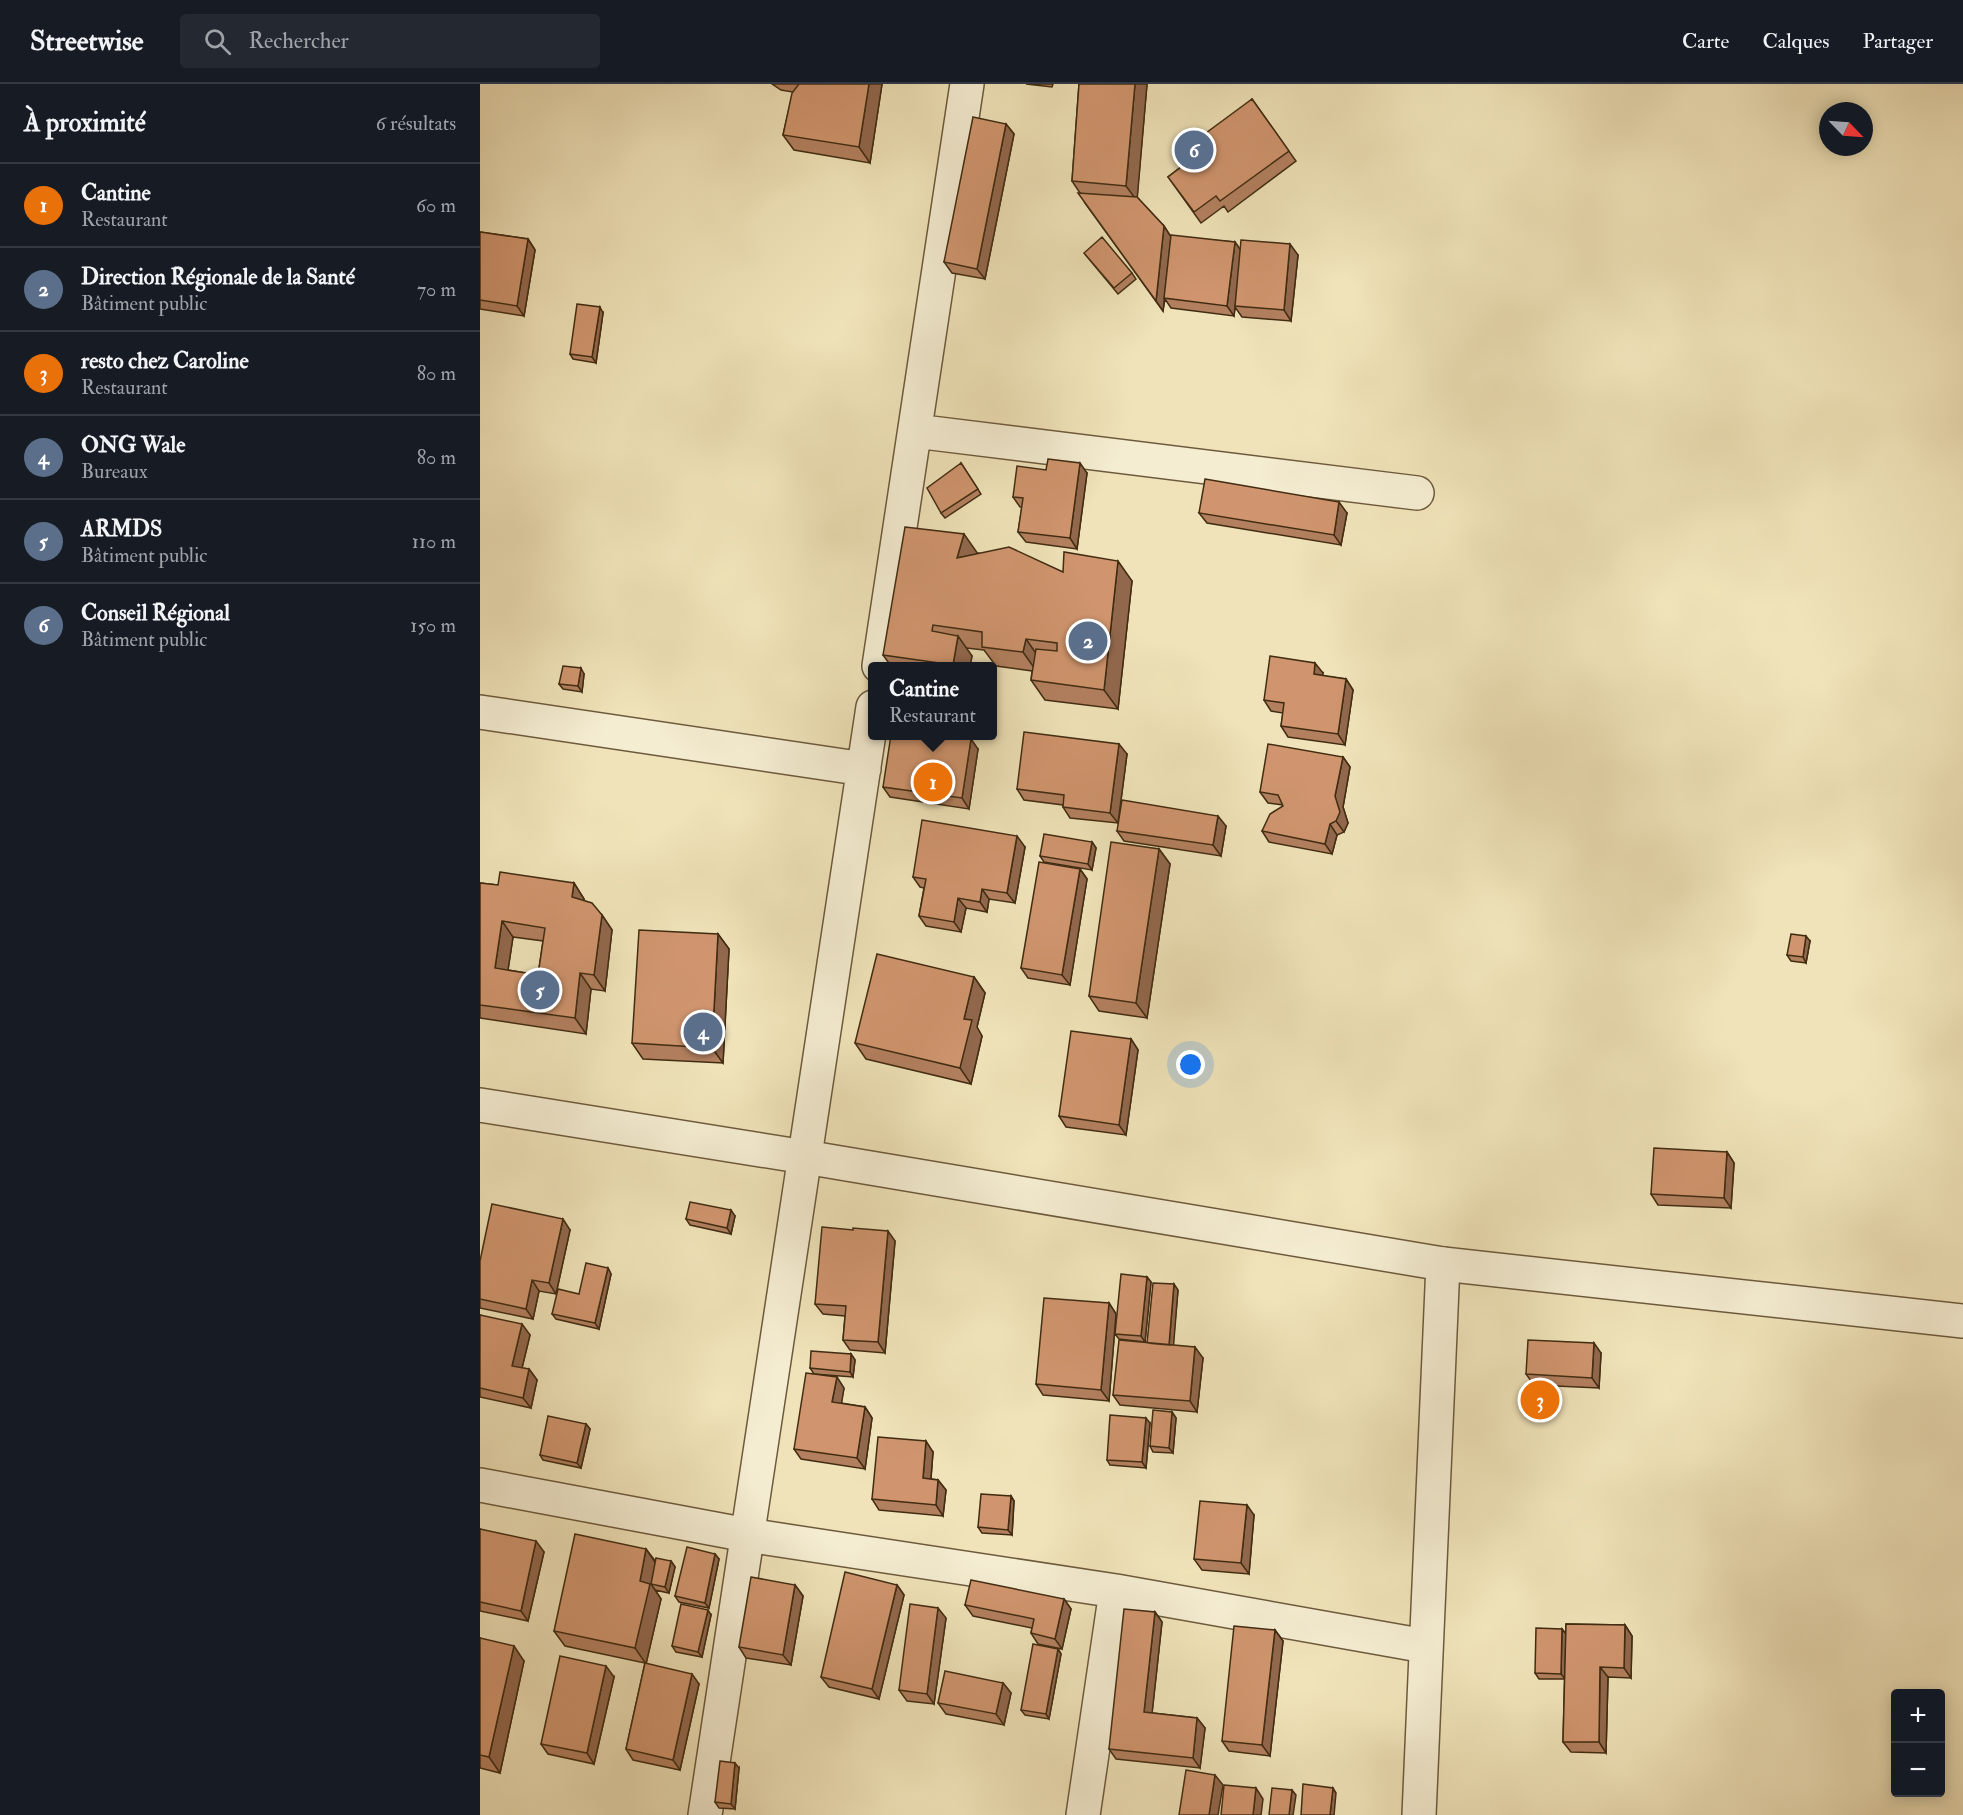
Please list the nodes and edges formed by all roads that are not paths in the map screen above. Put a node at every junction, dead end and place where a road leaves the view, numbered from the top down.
1 (967, 84) edge
2 (915, 430) junction
3 (1417, 493) dead end
4 (880, 662) edge
5 (480, 712) edge
6 (868, 740) edge
7 (864, 769) junction
8 (480, 1105) edge
9 (805, 1157) junction
10 (1443, 1264) junction
11 (1963, 1320) edge
12 (480, 1485) edge
13 (747, 1535) junction
14 (1116, 1591) junction
15 (1425, 1646) junction
16 (705, 1815) edge
17 (1083, 1815) edge
18 (1419, 1815) edge

1 - 2 street
2 - 3 street
2 - 4 street
5 - 7 street
6 - 7 street
7 - 9 street
8 - 9 street
9 - 10 street
9 - 13 street
10 - 11 street
10 - 15 street
12 - 13 street
13 - 14 street
13 - 16 street
14 - 15 street
14 - 17 street
15 - 18 street

